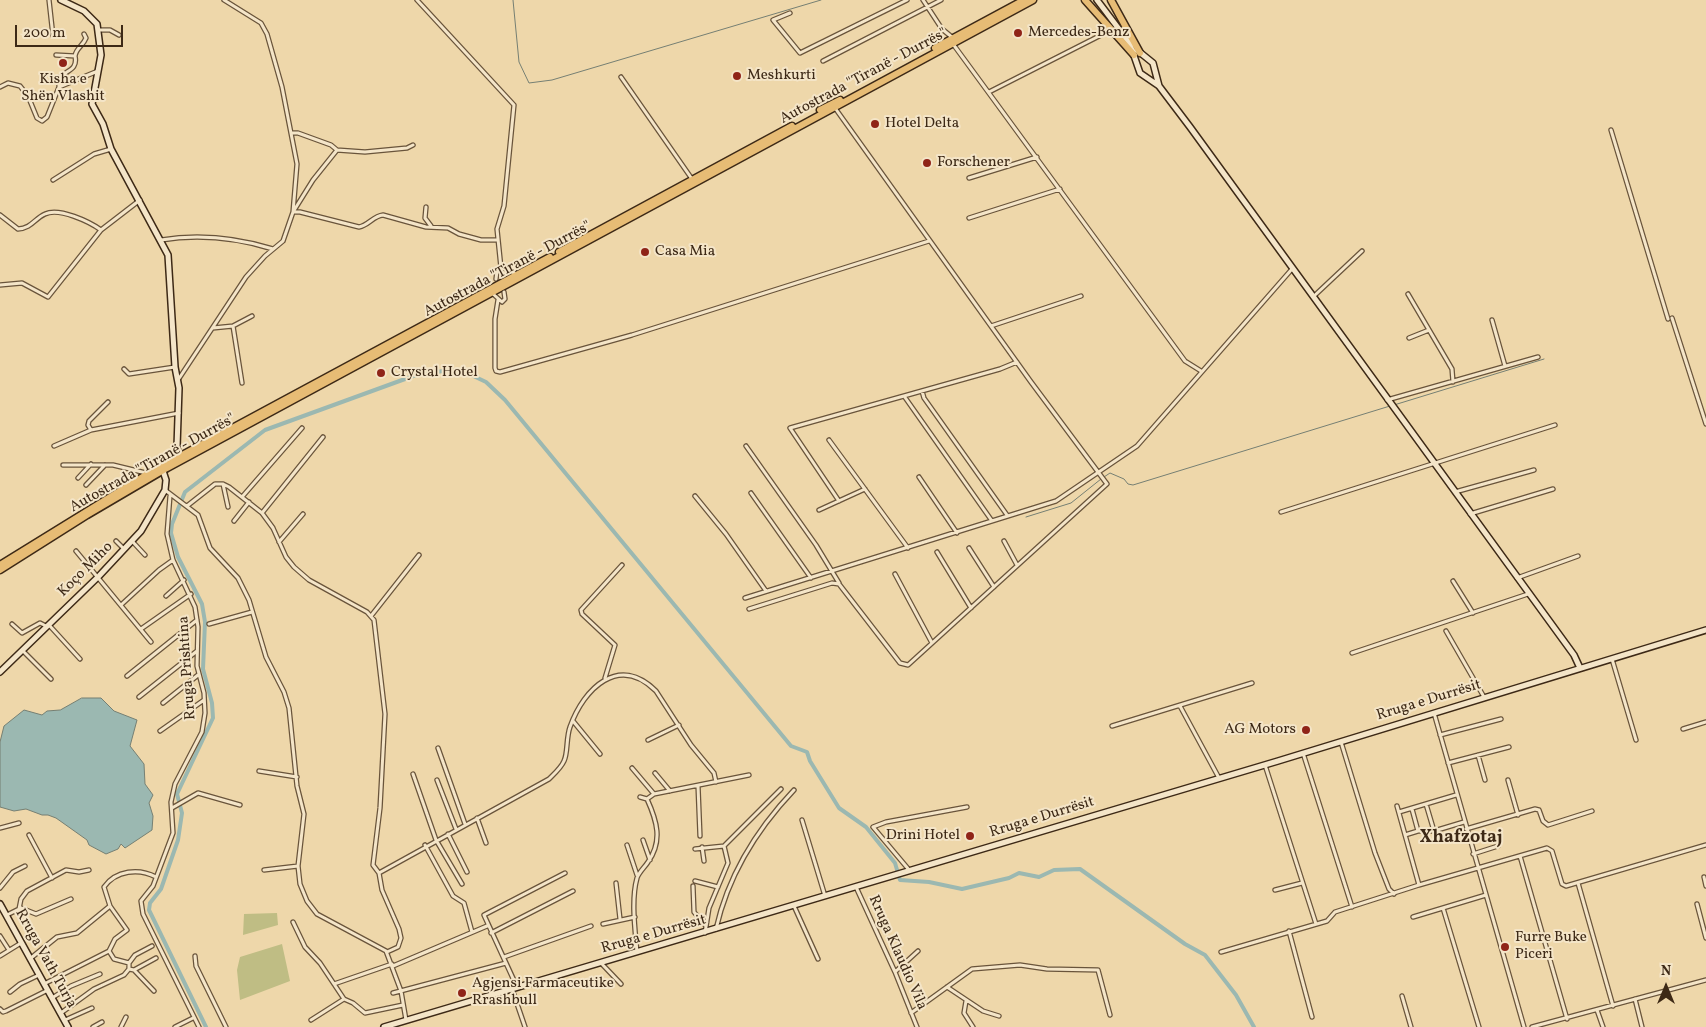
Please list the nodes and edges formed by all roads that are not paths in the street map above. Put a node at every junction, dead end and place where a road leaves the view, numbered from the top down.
1 (49, 0) edge
2 (61, 0) edge
3 (224, 0) edge
4 (417, 0) edge
5 (907, 0) edge
6 (923, 0) edge
7 (941, 0) edge
8 (1018, 0) edge
9 (1024, 0) edge
10 (1033, 0) edge
11 (1040, 0) edge
12 (1085, 0) edge
13 (1097, 0) edge
14 (1111, 0) edge
15 (927, 7) junction
16 (1008, 8) junction
17 (790, 13) dead end
18 (996, 20) junction
19 (1112, 29) junction
20 (99, 30) junction
21 (84, 34) dead end
22 (119, 35) dead end
23 (53, 36) dead end
24 (953, 41) junction
25 (1137, 54) junction
26 (56, 55) dead end
27 (75, 56) junction
28 (1147, 59) junction
29 (822, 61) dead end
30 (1138, 65) junction
31 (1154, 69) junction
32 (98, 71) junction
33 (1145, 76) junction
34 (621, 77) dead end
35 (0, 86) edge
36 (1159, 86) junction
37 (59, 87) junction
38 (989, 92) junction
39 (834, 108) junction
40 (1611, 130) dead end
41 (292, 133) junction
42 (412, 144) dead end
43 (111, 149) junction
44 (337, 150) junction
45 (1037, 157) junction
46 (969, 178) dead end
47 (692, 179) junction
48 (53, 180) dead end
49 (1060, 189) junction
50 (140, 200) junction
51 (426, 207) dead end
52 (293, 212) junction
53 (0, 215) edge
54 (969, 218) dead end
55 (431, 227) junction
56 (101, 230) junction
57 (162, 240) junction
58 (497, 240) junction
59 (929, 241) junction
60 (273, 249) junction
61 (1362, 251) dead end
62 (501, 268) junction
63 (1293, 268) junction
64 (516, 275) junction
65 (496, 279) dead end
66 (0, 284) edge
67 (504, 292) dead end
68 (492, 293) junction
69 (1408, 294) dead end
70 (1081, 296) dead end
71 (1313, 297) junction
72 (498, 300) junction
73 (252, 316) dead end
74 (1492, 320) dead end
75 (234, 326) junction
76 (991, 326) junction
77 (212, 328) junction
78 (1429, 330) junction
79 (1408, 338) dead end
80 (1538, 357) dead end
81 (1017, 362) junction
82 (175, 366) junction
83 (1505, 366) junction
84 (124, 369) dead end
85 (1201, 371) junction
86 (178, 380) junction
87 (1453, 382) junction
88 (242, 383) dead end
89 (922, 391) junction
90 (904, 396) junction
91 (108, 402) dead end
92 (1389, 404) junction
93 (180, 412) junction
94 (1706, 424) edge
95 (1555, 425) dead end
96 (302, 428) dead end
97 (91, 430) junction
98 (323, 437) dead end
99 (830, 440) dead end
100 (54, 446) dead end
101 (746, 446) dead end
102 (179, 457) junction
103 (1434, 462) junction
104 (91, 464) junction
105 (63, 465) dead end
106 (106, 465) junction
107 (1534, 470) dead end
108 (163, 471) junction
109 (1098, 471) junction
110 (149, 473) junction
111 (919, 477) dead end
112 (78, 478) dead end
113 (223, 484) junction
114 (86, 485) dead end
115 (865, 489) junction
116 (1553, 489) dead end
117 (165, 490) junction
118 (1454, 492) junction
119 (751, 493) dead end
120 (170, 496) junction
121 (695, 496) dead end
122 (242, 497) junction
123 (839, 501) junction
124 (248, 502) junction
125 (187, 506) junction
126 (228, 507) dead end
127 (819, 510) dead end
128 (1281, 512) dead end
129 (262, 513) junction
130 (303, 514) dead end
131 (1470, 514) junction
132 (1007, 515) junction
133 (234, 521) dead end
134 (992, 521) junction
135 (957, 533) junction
136 (116, 540) dead end
137 (132, 541) junction
138 (1004, 541) dead end
139 (279, 542) junction
140 (908, 548) junction
141 (969, 548) dead end
142 (125, 549) junction
143 (76, 551) dead end
144 (937, 552) dead end
145 (145, 555) dead end
146 (420, 555) dead end
147 (1578, 556) dead end
148 (173, 560) junction
149 (0, 564) edge
150 (622, 565) dead end
151 (1017, 566) junction
152 (0, 570) edge
153 (834, 571) junction
154 (895, 574) dead end
155 (99, 576) junction
156 (811, 578) junction
157 (1517, 578) junction
158 (184, 580) junction
159 (1453, 581) dead end
160 (839, 584) junction
161 (994, 587) junction
162 (766, 591) junction
163 (191, 594) junction
164 (1528, 594) junction
165 (166, 596) dead end
166 (746, 598) dead end
167 (121, 605) junction
168 (970, 608) junction
169 (749, 609) dead end
170 (252, 612) junction
171 (1473, 613) junction
172 (370, 616) junction
173 (198, 620) junction
174 (12, 624) dead end
175 (209, 624) dead end
176 (47, 626) junction
177 (141, 629) junction
178 (1446, 631) dead end
179 (1706, 632) edge
180 (151, 642) dead end
181 (932, 643) junction
182 (22, 650) junction
183 (197, 651) junction
184 (1352, 653) dead end
185 (80, 659) dead end
186 (1612, 659) junction
187 (1580, 668) junction
188 (0, 672) edge
189 (198, 675) junction
190 (127, 676) dead end
191 (606, 678) junction
192 (51, 679) dead end
193 (1252, 683) dead end
194 (140, 697) dead end
195 (1484, 697) junction
196 (204, 699) junction
197 (163, 703) dead end
198 (1180, 706) junction
199 (1434, 712) junction
200 (1501, 719) dead end
201 (573, 720) junction
202 (1706, 722) edge
203 (679, 724) junction
204 (1112, 726) dead end
205 (1683, 729) dead end
206 (160, 731) dead end
207 (1440, 735) junction
208 (648, 740) dead end
209 (1636, 740) dead end
210 (1341, 741) junction
211 (1509, 747) dead end
212 (438, 748) dead end
213 (1303, 753) junction
214 (600, 754) dead end
215 (1478, 755) junction
216 (1448, 763) junction
217 (1265, 765) junction
218 (632, 768) dead end
219 (259, 772) dead end
220 (655, 773) dead end
221 (413, 774) dead end
222 (749, 775) dead end
223 (297, 777) junction
224 (1220, 779) junction
225 (437, 780) dead end
226 (1485, 780) dead end
227 (1508, 780) dead end
228 (716, 782) junction
229 (698, 786) junction
230 (781, 789) dead end
231 (794, 790) dead end
232 (670, 791) junction
233 (654, 794) junction
234 (1456, 795) junction
235 (640, 797) dead end
236 (647, 800) junction
237 (1426, 804) junction
238 (240, 805) dead end
239 (1397, 806) dead end
240 (967, 807) dead end
241 (172, 808) junction
242 (1412, 809) junction
243 (1592, 810) dead end
244 (1399, 812) junction
245 (1518, 815) junction
246 (477, 818) junction
247 (802, 820) dead end
248 (1464, 822) junction
249 (19, 823) dead end
250 (465, 824) junction
251 (0, 828) edge
252 (1466, 828) junction
253 (456, 829) junction
254 (1418, 831) junction
255 (1434, 831) junction
256 (448, 834) junction
257 (28, 835) dead end
258 (1406, 835) junction
259 (700, 836) dead end
260 (436, 840) junction
261 (643, 840) dead end
262 (486, 843) dead end
263 (426, 845) junction
264 (627, 846) dead end
265 (724, 846) junction
266 (1498, 846) dead end
267 (1706, 846) edge
268 (702, 847) junction
269 (695, 849) dead end
270 (1473, 854) junction
271 (1520, 856) junction
272 (650, 860) junction
273 (704, 861) dead end
274 (25, 866) dead end
275 (298, 866) junction
276 (1477, 867) junction
277 (89, 870) dead end
278 (264, 870) dead end
279 (379, 872) junction
280 (468, 872) dead end
281 (907, 872) junction
282 (565, 873) dead end
283 (638, 876) junction
284 (156, 877) junction
285 (1704, 877) dead end
286 (52, 878) junction
287 (695, 881) dead end
288 (616, 883) dead end
289 (1302, 883) junction
290 (1578, 883) junction
291 (462, 884) dead end
292 (693, 886) dead end
293 (1419, 886) junction
294 (1706, 886) edge
295 (718, 887) junction
296 (856, 887) junction
297 (0, 888) edge
298 (1275, 890) dead end
299 (573, 891) dead end
300 (1394, 894) junction
301 (1486, 895) junction
302 (825, 896) junction
303 (71, 899) dead end
304 (1697, 904) dead end
305 (110, 906) junction
306 (794, 906) junction
307 (1352, 907) junction
308 (1, 908) edge
309 (1443, 908) junction
310 (19, 909) junction
311 (7, 915) junction
312 (634, 917) junction
313 (1413, 917) dead end
314 (620, 920) junction
315 (293, 922) dead end
316 (602, 924) dead end
317 (1316, 924) junction
318 (487, 926) junction
319 (590, 926) dead end
320 (705, 926) junction
321 (716, 929) junction
322 (1289, 931) junction
323 (472, 932) junction
324 (491, 933) junction
325 (705, 933) junction
326 (0, 936) edge
327 (1706, 938) edge
328 (22, 942) junction
329 (152, 946) dead end
330 (9, 950) junction
331 (109, 950) junction
332 (918, 951) dead end
333 (387, 952) junction
334 (1221, 952) dead end
335 (637, 953) junction
336 (0, 956) edge
337 (195, 956) dead end
338 (504, 957) junction
339 (156, 958) dead end
340 (30, 959) junction
341 (818, 959) dead end
342 (128, 963) junction
343 (506, 963) junction
344 (601, 963) junction
345 (393, 965) junction
346 (129, 969) junction
347 (134, 970) junction
348 (895, 972) junction
349 (100, 974) dead end
350 (39, 975) junction
351 (1706, 980) edge
352 (44, 984) junction
353 (334, 984) junction
354 (621, 984) dead end
355 (946, 987) junction
356 (515, 989) junction
357 (48, 990) junction
358 (154, 991) dead end
359 (401, 991) junction
360 (10, 992) dead end
361 (393, 993) dead end
362 (1402, 996) dead end
363 (52, 998) junction
364 (344, 999) junction
365 (1635, 999) junction
366 (966, 1001) junction
367 (404, 1005) junction
368 (1612, 1006) junction
369 (92, 1008) dead end
370 (0, 1010) edge
371 (1597, 1010) junction
372 (60, 1013) junction
373 (911, 1013) junction
374 (1110, 1015) dead end
375 (126, 1016) dead end
376 (999, 1016) dead end
377 (1312, 1017) dead end
378 (194, 1018) junction
379 (1568, 1019) junction
380 (64, 1020) junction
381 (311, 1020) dead end
382 (406, 1020) junction
383 (102, 1022) dead end
384 (68, 1027) edge
385 (93, 1027) edge
386 (121, 1027) edge
387 (175, 1027) edge
388 (198, 1027) edge
389 (226, 1027) edge
390 (384, 1027) edge
391 (525, 1027) edge
392 (917, 1027) edge
393 (972, 1027) edge
394 (1411, 1027) edge
395 (1478, 1027) edge
396 (1524, 1027) edge
397 (1532, 1027) edge
398 (1603, 1027) edge
399 (1642, 1027) edge

1 - 23 street
2 - 20 street
3 - 41 street
4 - 58 street
5 - 17 street
6 - 15 street
7 - 15 street
8 - 16 highway
9 - 16 highway, Autostrada "Tiranë - Durrës"
10 - 18 highway, Autostrada "Tiranë - Durrës"
11 - 18 highway
12 - 19 highway
13 - 25 street
14 - 25 highway
15 - 24 street
15 - 29 street
16 - 24 highway, Autostrada "Tiranë - Durrës"
18 - 24 highway, Autostrada "Tiranë - Durrës"
19 - 25 highway
19 - 38 street
20 - 22 street
20 - 32 street
21 - 27 street
24 - 38 street
24 - 39 highway, Autostrada "Tiranë - Durrës"
24 - 47 highway, Autostrada "Tiranë - Durrës"
25 - 28 street
25 - 30 street
26 - 27 street
27 - 37 street
28 - 30 street
28 - 31 street
30 - 33 street
31 - 33 street
31 - 36 street
32 - 37 street
32 - 43 street
33 - 36 street
34 - 47 street
35 - 37 street
36 - 63 street
38 - 45 street
39 - 59 street
39 - 68 highway, Autostrada "Tiranë - Durrës"
40 - 94 street
41 - 44 street
41 - 52 street
42 - 44 street
43 - 48 street
43 - 50 street
44 - 52 street
45 - 46 street
45 - 49 street
47 - 64 highway, Autostrada "Tiranë - Durrës"
49 - 54 street
49 - 85 street
50 - 56 street
50 - 57 street
51 - 55 street
52 - 55 street
52 - 60 street
53 - 56 street
55 - 58 street
56 - 66 street
57 - 60 street
57 - 82 street
58 - 62 street
59 - 72 street
59 - 76 street
60 - 77 street
61 - 71 street
62 - 64 street
62 - 65 street
63 - 71 street
63 - 85 street
64 - 102 highway, Autostrada "Tiranë - Durrës"
67 - 72 street
68 - 72 street
68 - 108 highway, Autostrada "Tiranë - Durrës"
69 - 78 street
70 - 76 street
71 - 92 street
73 - 75 street
74 - 83 street
75 - 77 street
75 - 88 street
76 - 81 street
77 - 86 street
78 - 79 street
78 - 87 street
80 - 83 street
81 - 89 street
81 - 109 street
82 - 84 street
82 - 86 street
83 - 87 street
85 - 109 street
86 - 93 street
87 - 92 street
89 - 90 street
89 - 132 street
90 - 123 street
90 - 134 street
91 - 97 street
92 - 103 street
93 - 97 street
93 - 102 street
95 - 103 street
96 - 122 street
97 - 100 street
98 - 129 street
99 - 115 street
101 - 153 street
102 - 110 highway, Autostrada "Tiranë - Durrës"
103 - 118 street
103 - 128 street
104 - 105 street
104 - 106 street
104 - 112 street
106 - 110 street
106 - 114 street
107 - 118 street
108 - 117 street
108 - 152 highway, Autostrada "Tiranë - Durrës"
109 - 132 street
109 - 151 street
110 - 149 highway, Autostrada "Tiranë - Durrës"
111 - 135 street
113 - 122 street
113 - 125 street
113 - 126 street
115 - 123 street
115 - 140 street
116 - 131 street
117 - 120 street
117 - 137 street, Koço Miho
118 - 131 street
119 - 156 street
120 - 125 street
120 - 148 street, Rruga Prishtina
121 - 162 street
122 - 124 street
123 - 127 street
124 - 129 street
124 - 133 street
125 - 170 street
129 - 139 street
130 - 139 street
131 - 157 street
132 - 134 street
134 - 135 street
135 - 140 street
136 - 142 street
137 - 142 street, Koço Miho
137 - 145 street
138 - 151 street
139 - 172 street
140 - 153 street
141 - 161 street
142 - 155 street, Koço Miho
143 - 155 street
144 - 168 street
146 - 172 street
147 - 157 street
148 - 158 street, Rruga Prishtina
148 - 167 street
150 - 191 street
151 - 161 street
153 - 156 street
153 - 160 street
154 - 181 street
155 - 167 street
155 - 176 street, Koço Miho
156 - 162 street
157 - 164 street
158 - 163 street, Rruga Prishtina
158 - 165 street
159 - 171 street
160 - 169 street
160 - 181 street
161 - 168 street
162 - 166 street
163 - 173 street, Rruga Prishtina
163 - 177 street
164 - 171 street
164 - 187 street
167 - 177 street
168 - 181 street
170 - 175 street
170 - 223 street
171 - 184 street
172 - 279 street
173 - 183 street, Rruga Prishtina
173 - 190 street
174 - 176 street
176 - 182 street, Koço Miho
176 - 185 street
177 - 180 street
178 - 195 street
179 - 186 street, Rruga e Durrësit
182 - 188 street, Koço Miho
182 - 192 street
183 - 189 street, Rruga Prishtina
183 - 194 street
186 - 187 street, Rruga e Durrësit
186 - 209 street
187 - 195 street, Rruga e Durrësit
189 - 196 street, Rruga Prishtina
189 - 197 street
191 - 201 street
191 - 203 street
193 - 198 street
195 - 199 street, Rruga e Durrësit
196 - 206 street
196 - 241 street, Rruga Prishtina
198 - 204 street
198 - 224 street
199 - 207 street
199 - 210 street, Rruga e Durrësit
200 - 207 street
201 - 214 street
201 - 246 street
202 - 205 street
203 - 208 street
203 - 228 street
207 - 216 street
210 - 213 street, Rruga e Durrësit
210 - 300 street
211 - 215 street
212 - 250 street
213 - 217 street, Rruga e Durrësit
213 - 307 street
215 - 216 street
215 - 226 street
216 - 234 street
217 - 224 street, Rruga e Durrësit
217 - 289 street
218 - 233 street
219 - 223 street
220 - 232 street
221 - 260 street
222 - 228 street
223 - 275 street
224 - 281 street, Rruga e Durrësit
225 - 253 street
227 - 245 street
228 - 229 street
229 - 232 street
229 - 259 street
230 - 265 street
231 - 321 street
232 - 233 street
233 - 236 street
234 - 237 street
234 - 248 street
235 - 236 street
236 - 272 street
237 - 242 street
237 - 255 street
238 - 241 street
239 - 244 street
240 - 281 street
241 - 284 street, Rruga Prishtina
242 - 244 street
242 - 254 street
243 - 245 street
244 - 258 street
245 - 252 street
246 - 250 street
246 - 262 street
247 - 302 street
248 - 252 street
248 - 255 street
249 - 251 street
250 - 253 street
252 - 270 street
253 - 256 street
254 - 255 street
254 - 258 street
256 - 260 street
256 - 280 street
257 - 286 street
258 - 293 street
260 - 263 street
260 - 291 street
261 - 272 street
263 - 279 street
263 - 323 street
264 - 283 street
265 - 268 street
265 - 295 street
266 - 270 street
267 - 290 street
268 - 269 street
268 - 273 street
270 - 276 street
271 - 276 street
271 - 290 street
271 - 379 street
272 - 283 street
274 - 297 street
275 - 278 street
275 - 333 street
276 - 293 street
276 - 301 street
277 - 286 street
279 - 333 street
281 - 296 street, Rruga e Durrësit
282 - 318 street
283 - 312 street
284 - 305 street
284 - 378 street, Rruga Prishtina
285 - 294 street
286 - 310 street
287 - 295 street
288 - 314 street
289 - 298 street
289 - 317 street
290 - 368 street
292 - 320 street
293 - 300 street
295 - 320 street
296 - 302 street, Rruga e Durrësit
296 - 348 street, Rruga Klaudio Vila
299 - 324 street
300 - 307 street
301 - 309 street
301 - 396 street
302 - 306 street, Rruga e Durrësit
303 - 310 street
304 - 327 street
305 - 331 street
305 - 340 street
306 - 321 street, Rruga e Durrësit
306 - 341 street
307 - 317 street
308 - 311 street, Rruga Vath Turja
309 - 313 street
309 - 395 street
310 - 311 street
311 - 328 street, Rruga Vath Turja
312 - 314 street
312 - 335 street
314 - 316 street
315 - 353 street
317 - 322 street
318 - 323 street
318 - 324 street
319 - 338 street
320 - 325 street
321 - 325 street, Rruga e Durrësit
322 - 334 street
322 - 377 street
323 - 345 street
324 - 338 street
325 - 335 street, Rruga e Durrësit
326 - 330 street
328 - 330 street
328 - 340 street, Rruga Vath Turja
329 - 342 street
330 - 336 street
331 - 342 street
331 - 352 street
332 - 348 street
333 - 345 street
335 - 344 street, Rruga e Durrësit
337 - 389 street
338 - 343 street
339 - 347 street
340 - 350 street, Rruga Vath Turja
342 - 346 street
343 - 356 street
343 - 359 street
344 - 354 street
344 - 356 street, Rruga e Durrësit
345 - 353 street
345 - 359 street
346 - 347 street
346 - 372 street
347 - 358 street
348 - 373 street, Rruga Klaudio Vila
349 - 363 street
350 - 352 street, Rruga Vath Turja
350 - 360 street
351 - 365 street
352 - 357 street, Rruga Vath Turja
353 - 364 street
355 - 366 street
355 - 373 street
355 - 374 street
356 - 382 street, Rruga e Durrësit
356 - 391 street
357 - 363 street, Rruga Vath Turja
357 - 370 street
359 - 361 street
359 - 367 street
362 - 394 street
363 - 372 street, Rruga Vath Turja
364 - 367 street
364 - 381 street
365 - 368 street
365 - 399 street
366 - 376 street
366 - 393 street
367 - 382 street
368 - 371 street
369 - 380 street
371 - 379 street
371 - 398 street
372 - 380 street, Rruga Vath Turja
373 - 392 street, Rruga Klaudio Vila
375 - 386 street
378 - 387 street
378 - 388 street, Rruga Prishtina
379 - 397 street
380 - 384 street, Rruga Vath Turja
382 - 390 street, Rruga e Durrësit
383 - 385 street

